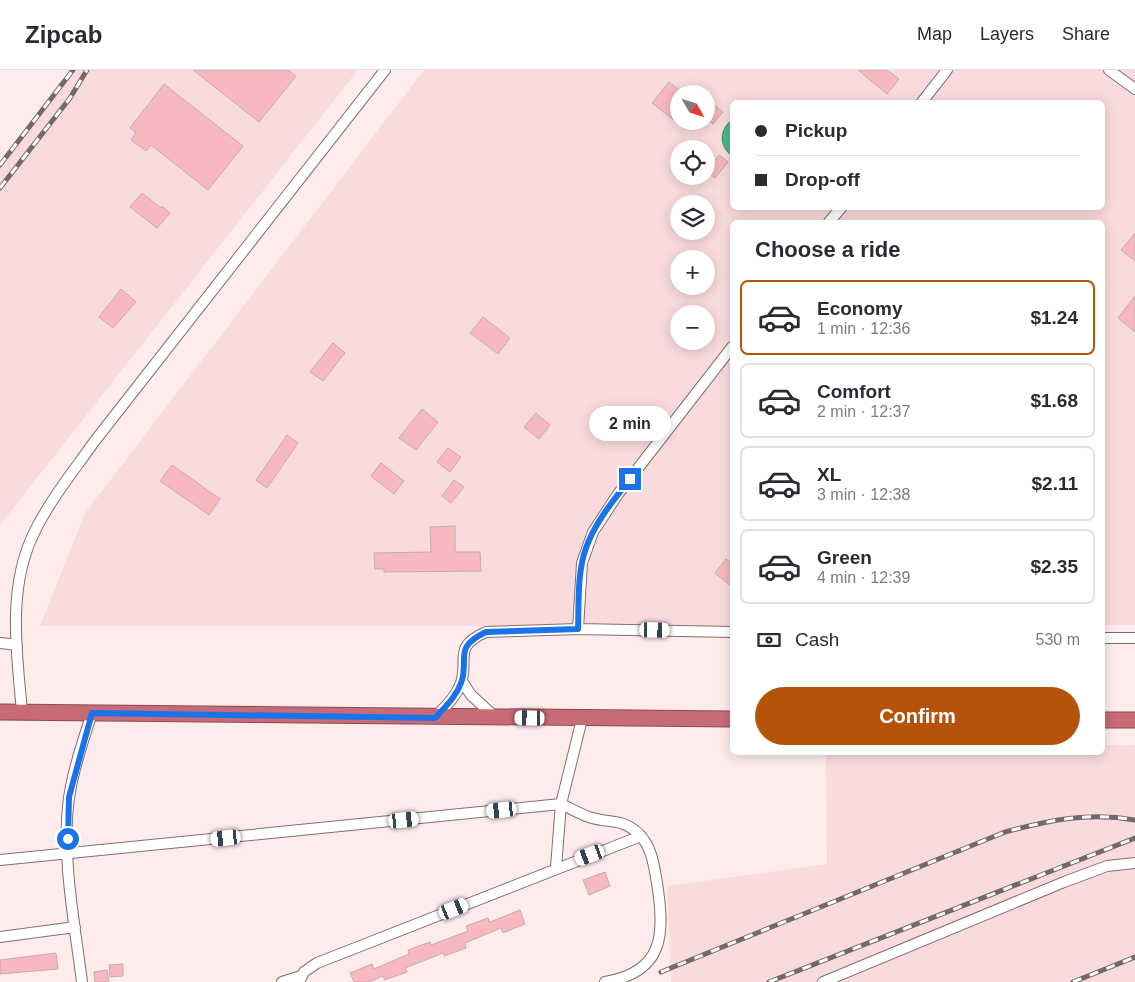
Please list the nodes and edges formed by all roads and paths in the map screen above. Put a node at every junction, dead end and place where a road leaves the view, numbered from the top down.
1 (385, 70) edge
2 (948, 70) edge
3 (1109, 70) edge
4 (1135, 89) edge
5 (924, 100) edge
6 (839, 210) edge
7 (831, 220) edge
8 (730, 350) edge
9 (578, 629) junction
10 (730, 632) edge
11 (1105, 638) edge
12 (1135, 638) edge
13 (0, 643) edge
14 (17, 645) junction
15 (462, 681) junction
16 (0, 712) edge
17 (22, 712) junction
18 (92, 713) junction
19 (435, 718) junction
20 (496, 718) junction
21 (582, 718) junction
22 (730, 719) edge
23 (1105, 720) edge
24 (1135, 720) edge
25 (561, 804) junction
26 (641, 836) junction
27 (68, 855) junction
28 (0, 860) edge
29 (1135, 863) edge
30 (556, 867) junction
31 (75, 927) junction
32 (0, 937) edge
33 (300, 979) edge
34 (82, 982) edge
35 (282, 982) edge
36 (605, 982) edge
37 (823, 982) edge

1 - 14 street
2 - 5 street
3 - 4 street
6 - 7 street
8 - 9 street
9 - 10 street
9 - 15 street
11 - 12 street
13 - 14 street
14 - 17 street
15 - 19 street
15 - 20 street
16 - 17 highway
17 - 18 highway
18 - 19 highway
18 - 27 street
19 - 20 highway
20 - 21 highway
21 - 22 highway
21 - 25 street
23 - 24 highway
25 - 26 street
25 - 27 street
25 - 30 street
26 - 30 street
26 - 36 street
27 - 28 street
27 - 31 street
29 - 37 street
30 - 33 street
31 - 32 street
31 - 34 street
33 - 35 street

